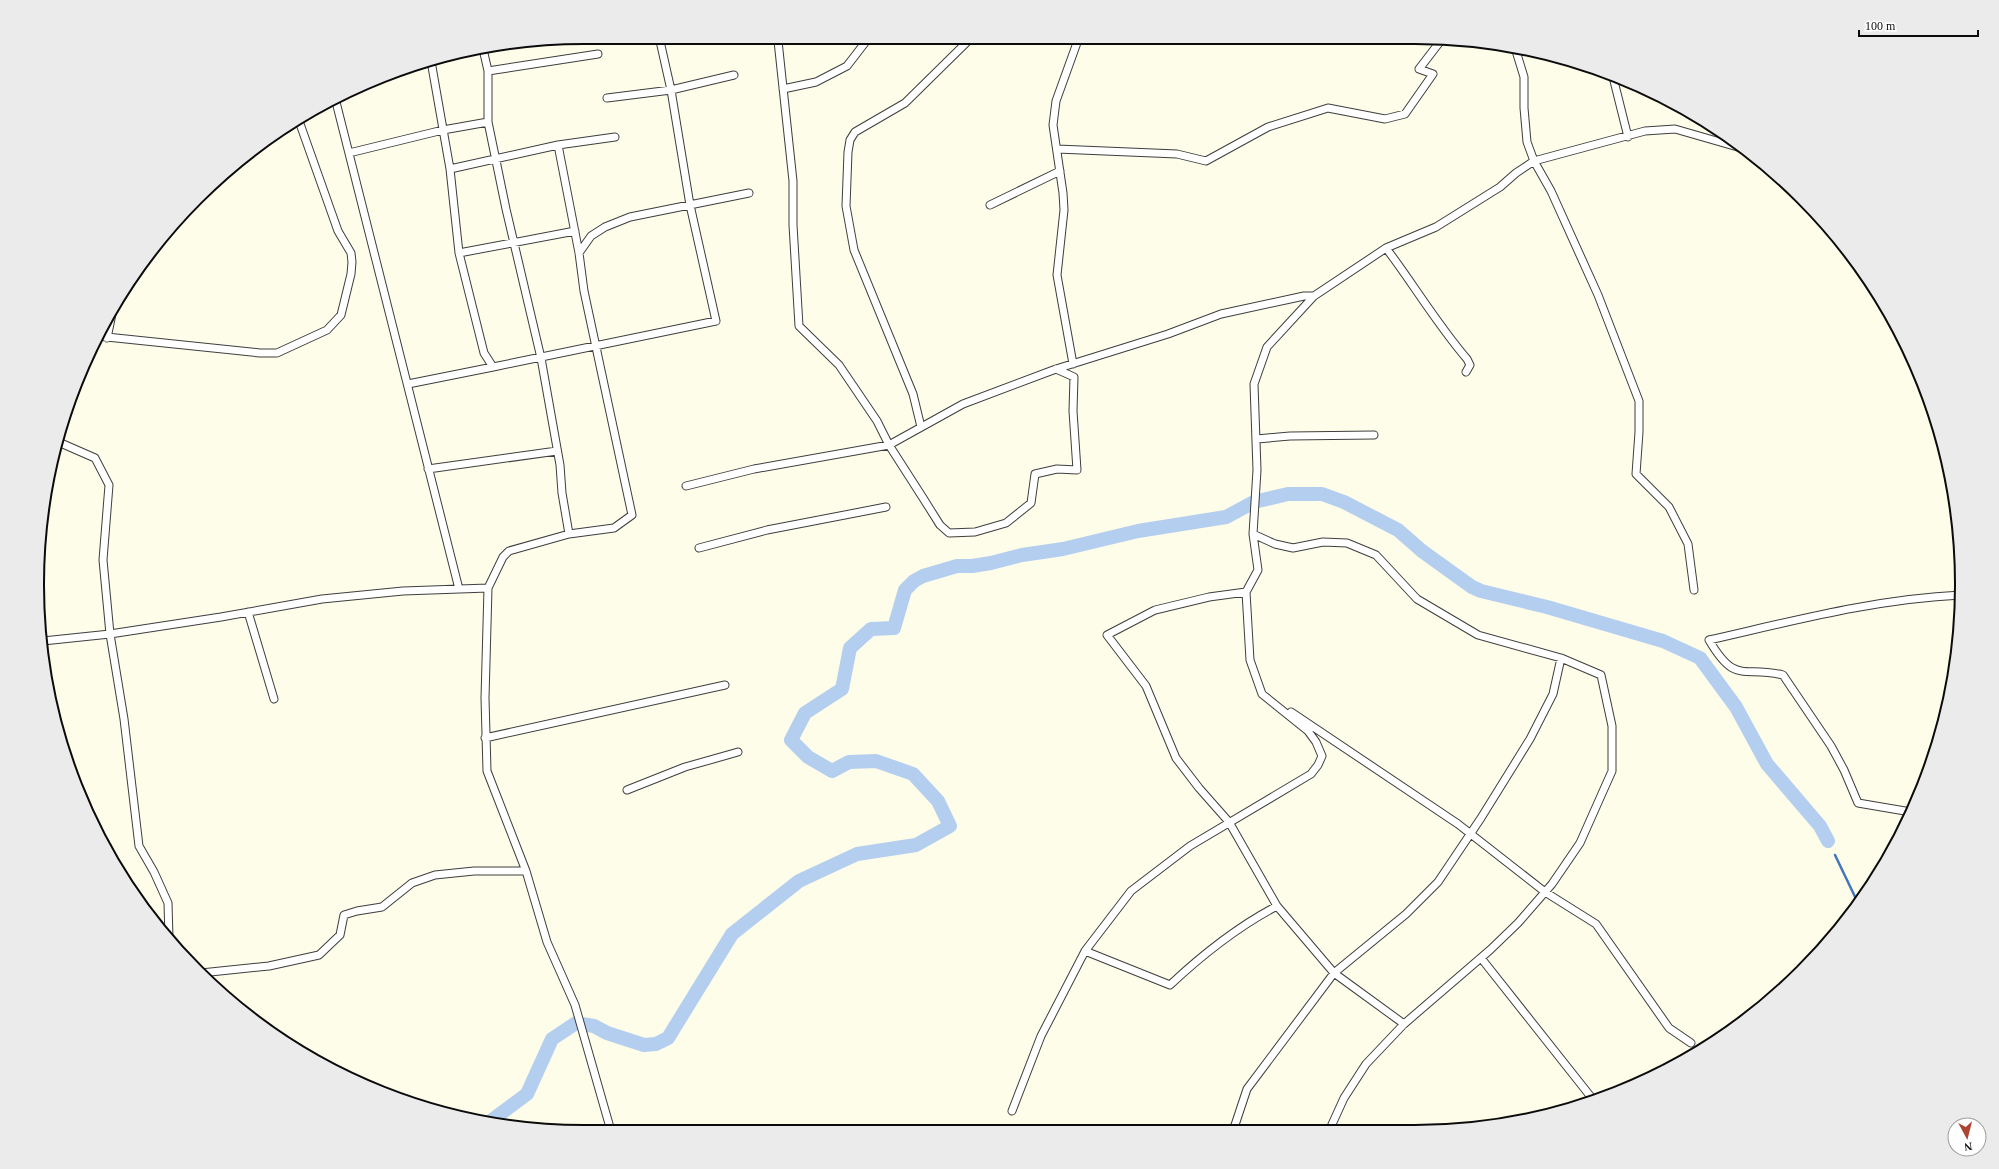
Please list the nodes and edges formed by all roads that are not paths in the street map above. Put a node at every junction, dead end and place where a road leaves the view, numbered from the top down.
1 (661, 44) edge
2 (778, 44) edge
3 (864, 44) edge
4 (965, 44) edge
5 (1077, 44) edge
6 (1438, 45) edge
7 (484, 53) edge
8 (598, 54) dead end
9 (1517, 54) edge
10 (432, 66) edge
11 (488, 71) junction
12 (734, 75) dead end
13 (1614, 83) edge
14 (783, 89) junction
15 (670, 90) junction
16 (608, 98) dead end
17 (337, 104) edge
18 (488, 122) junction
19 (300, 125) edge
20 (443, 130) junction
21 (615, 137) dead end
22 (1628, 137) junction
23 (1728, 144) edge
24 (558, 145) junction
25 (1057, 149) junction
26 (349, 153) junction
27 (496, 159) junction
28 (1534, 161) junction
29 (450, 169) junction
30 (1060, 171) junction
31 (749, 193) dead end
32 (690, 205) junction
33 (990, 205) dead end
34 (575, 231) junction
35 (515, 242) junction
36 (1386, 248) junction
37 (459, 253) junction
38 (579, 253) junction
39 (1314, 296) junction
40 (109, 327) edge
41 (104, 337) edge
42 (107, 338) junction
43 (596, 346) junction
44 (541, 358) junction
45 (1073, 364) junction
46 (493, 367) junction
47 (1056, 369) junction
48 (1466, 372) dead end
49 (408, 384) junction
50 (921, 427) junction
51 (1374, 435) dead end
52 (1257, 439) junction
53 (62, 444) edge
54 (889, 445) junction
55 (557, 451) junction
56 (428, 470) junction
57 (686, 486) dead end
58 (886, 507) dead end
59 (569, 534) junction
60 (1253, 534) junction
61 (699, 548) dead end
62 (488, 588) junction
63 (459, 589) junction
64 (1694, 590) dead end
65 (1246, 592) junction
66 (1955, 595) edge
67 (248, 612) junction
68 (110, 634) junction
69 (47, 640) edge
70 (1561, 658) junction
71 (726, 685) dead end
72 (1262, 694) junction
73 (274, 698) dead end
74 (486, 738) junction
75 (738, 752) dead end
76 (627, 790) dead end
77 (1905, 811) edge
78 (1228, 822) junction
79 (1470, 834) junction
80 (526, 871) junction
81 (1545, 892) junction
82 (1277, 906) junction
83 (169, 930) edge
84 (1084, 951) junction
85 (1481, 958) junction
86 (207, 971) edge
87 (1334, 973) junction
88 (1404, 1024) junction
89 (1691, 1043) dead end
90 (1591, 1095) edge
91 (1012, 1111) dead end
92 (609, 1125) edge
93 (1235, 1125) edge
94 (1332, 1125) edge

1 - 15 street
2 - 14 street
3 - 14 street
4 - 50 street
5 - 25 street
6 - 25 street
7 - 11 street
8 - 11 street
9 - 28 street
10 - 20 street
11 - 18 street
12 - 15 street
13 - 22 street
14 - 54 street
15 - 16 street
15 - 32 street
17 - 26 street
18 - 20 street
18 - 27 street
19 - 42 street
20 - 26 street
20 - 29 street
21 - 24 street
22 - 23 street
22 - 28 street
24 - 27 street
24 - 34 street
25 - 30 street
26 - 49 street
27 - 29 street
27 - 35 street
28 - 36 street
28 - 64 street
29 - 37 street
30 - 33 street
30 - 45 street
31 - 32 street
32 - 38 street
32 - 43 street
34 - 35 street
34 - 38 street
35 - 37 street
35 - 44 street
36 - 39 street
36 - 48 street
37 - 46 street
38 - 43 street
39 - 45 street
39 - 52 street
40 - 42 street
41 - 42 street
43 - 44 street
43 - 59 street
44 - 46 street
44 - 55 street
45 - 47 street
46 - 49 street
47 - 50 street
47 - 54 street
49 - 56 street
50 - 54 street
51 - 52 street
52 - 60 street
53 - 68 street
54 - 57 street
55 - 56 street
55 - 59 street
56 - 63 street
58 - 61 street
59 - 62 street
60 - 65 street
60 - 70 street
62 - 63 street
62 - 74 street
63 - 67 street
65 - 72 street
65 - 78 street
66 - 77 street
67 - 68 street
67 - 73 street
68 - 69 street
68 - 83 street
70 - 79 street
70 - 81 street
71 - 74 street
72 - 78 street
72 - 79 street
74 - 80 street
75 - 76 street
78 - 82 street
78 - 84 street
79 - 81 street
79 - 87 street
80 - 86 street
80 - 92 street
81 - 85 street
81 - 89 street
82 - 84 street
82 - 87 street
84 - 91 street
85 - 88 street
85 - 90 street
87 - 88 street
87 - 93 street
88 - 94 street

